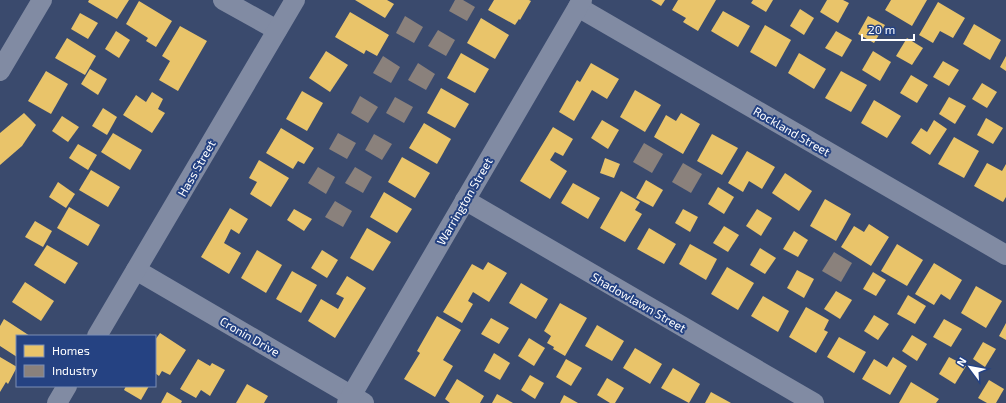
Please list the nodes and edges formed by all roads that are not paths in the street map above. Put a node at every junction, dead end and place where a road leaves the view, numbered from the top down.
1 (42, 0) edge
2 (223, 0) edge
3 (295, 0) edge
4 (580, 4) edge
5 (277, 30) junction
6 (0, 71) edge
7 (465, 200) junction
8 (1006, 255) edge
9 (136, 270) junction
10 (98, 335) edge
11 (66, 387) edge
12 (354, 400) edge
13 (57, 403) edge
14 (814, 403) edge

1 - 6 street
2 - 5 street
3 - 5 street, Hass Street
4 - 7 street, Warrington Street
4 - 8 street, Rockland Street
5 - 9 street, Hass Street
7 - 12 street, Warrington Street
7 - 14 street, Shadowlawn Street
9 - 10 street, Hass Street
9 - 12 street, Cronin Drive
11 - 13 street

